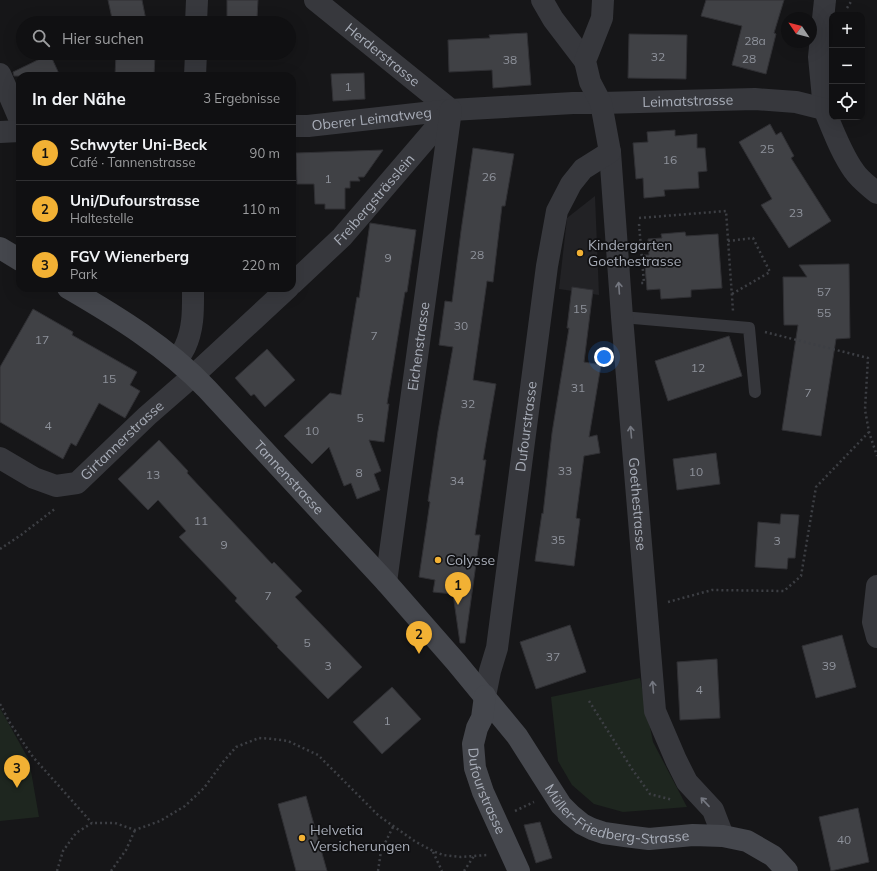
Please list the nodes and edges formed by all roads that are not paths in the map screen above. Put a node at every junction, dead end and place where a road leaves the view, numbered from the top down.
1 (197, 0) edge
2 (315, 0) edge
3 (542, 0) edge
4 (603, 0) edge
5 (825, 0) edge
6 (196, 16) edge
7 (196, 60) edge
8 (584, 60) junction
9 (196, 72) edge
10 (0, 74) edge
11 (601, 103) junction
12 (824, 109) junction
13 (451, 110) junction
14 (16, 111) edge
15 (296, 126) edge
16 (16, 130) edge
17 (0, 132) edge
18 (610, 152) junction
19 (877, 193) edge
20 (0, 248) edge
21 (16, 258) edge
22 (296, 280) edge
23 (75, 292) edge
24 (193, 292) edge
25 (284, 292) edge
26 (622, 317) junction
27 (177, 360) junction
28 (194, 375) junction
29 (755, 392) dead end
30 (0, 458) edge
31 (386, 582) junction
32 (877, 586) edge
33 (877, 637) edge
34 (485, 696) junction
35 (723, 836) junction
36 (519, 871) edge
37 (787, 871) edge

1 - 6 street
2 - 13 street, Herderstrasse
3 - 8 street
4 - 8 street
5 - 12 street
7 - 9 street
8 - 11 street
10 - 14 street
11 - 12 street, Leimatstrasse
11 - 13 street, Leimatstrasse
11 - 18 street
12 - 19 street
13 - 15 street, Oberer Leimatweg
13 - 22 street, Freibergsträsslein
13 - 31 street, Eichenstrasse
16 - 17 street
26 -> 18 street, Goethestrasse
18 - 34 street, Dufourstrasse
20 - 21 street
23 - 27 street, Tannenstrasse
24 - 27 street
25 - 28 street
26 - 29 lane
35 -> 26 street, Goethestrasse
27 - 28 street, Tannenstrasse
28 - 30 street, Girtannerstrasse
28 - 31 street, Tannenstrasse
31 - 34 street, Tannenstrasse
32 - 33 street
34 - 35 street, Müller-Friedberg-Strasse
34 - 36 street, Dufourstrasse
35 - 37 street, Müller-Friedberg-Strasse

